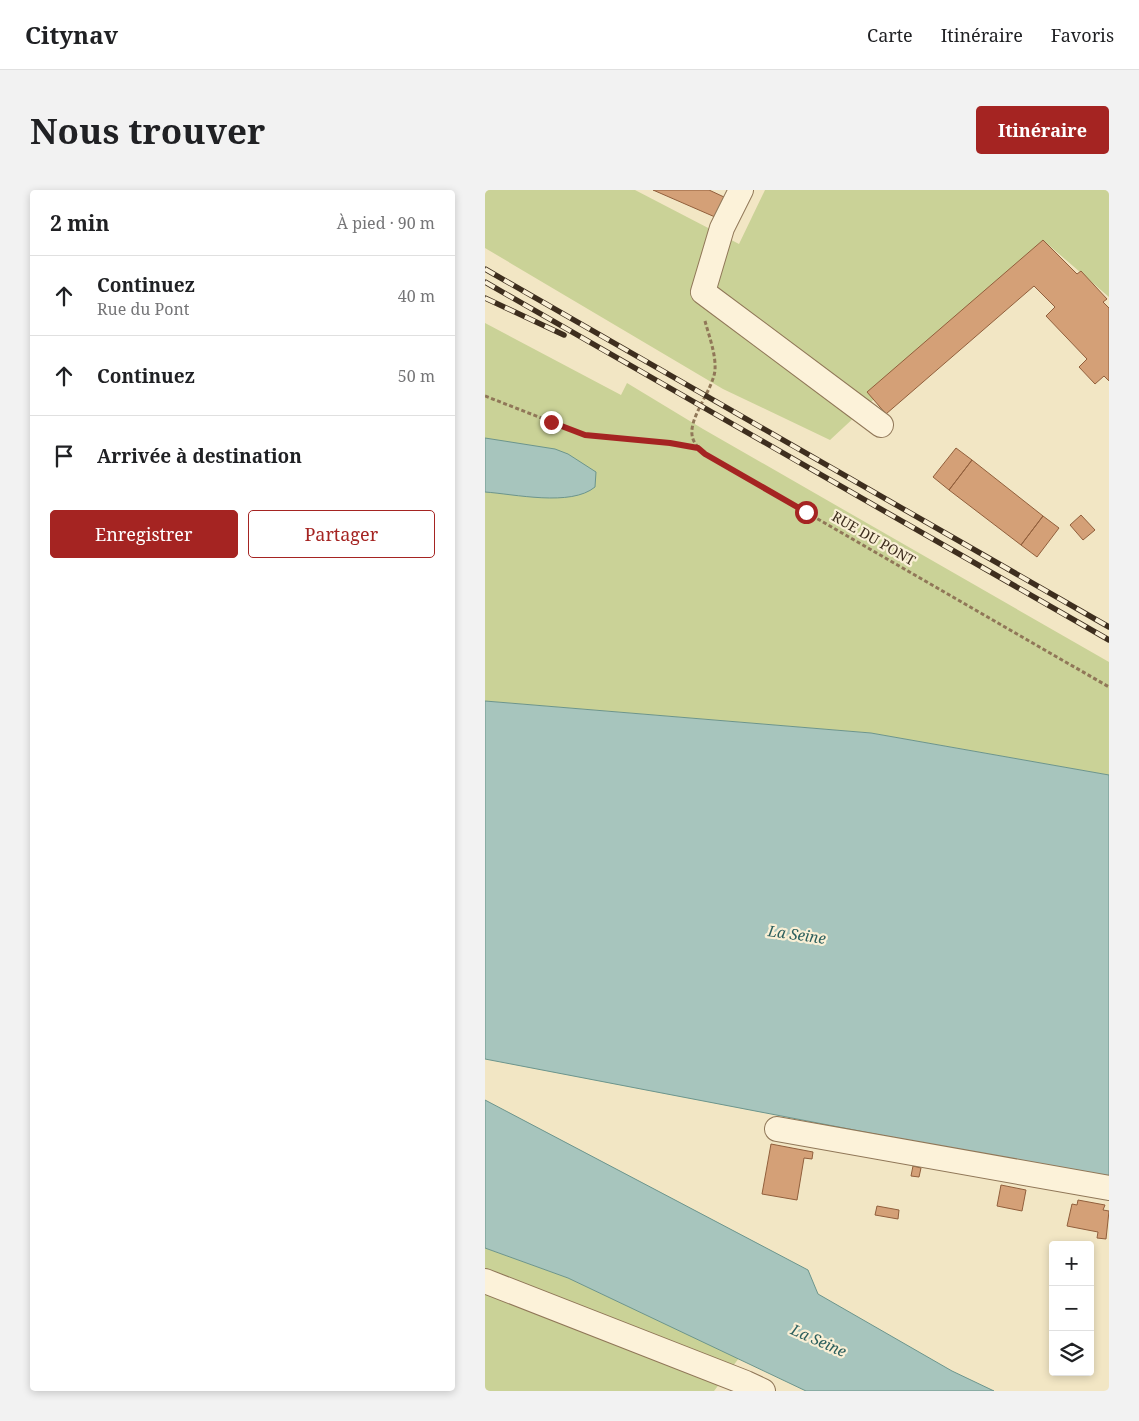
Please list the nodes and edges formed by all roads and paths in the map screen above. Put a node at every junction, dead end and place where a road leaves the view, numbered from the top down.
1 (741, 190) edge
2 (712, 344) dead end
3 (485, 396) edge
4 (881, 424) dead end
5 (698, 448) junction
6 (1109, 687) edge
7 (777, 1129) dead end
8 (1109, 1188) edge
9 (485, 1281) edge
10 (763, 1391) edge

1 - 4 street
2 - 5 path
3 - 5 path
5 - 6 path, RUE DU PONT
7 - 8 street
9 - 10 street

